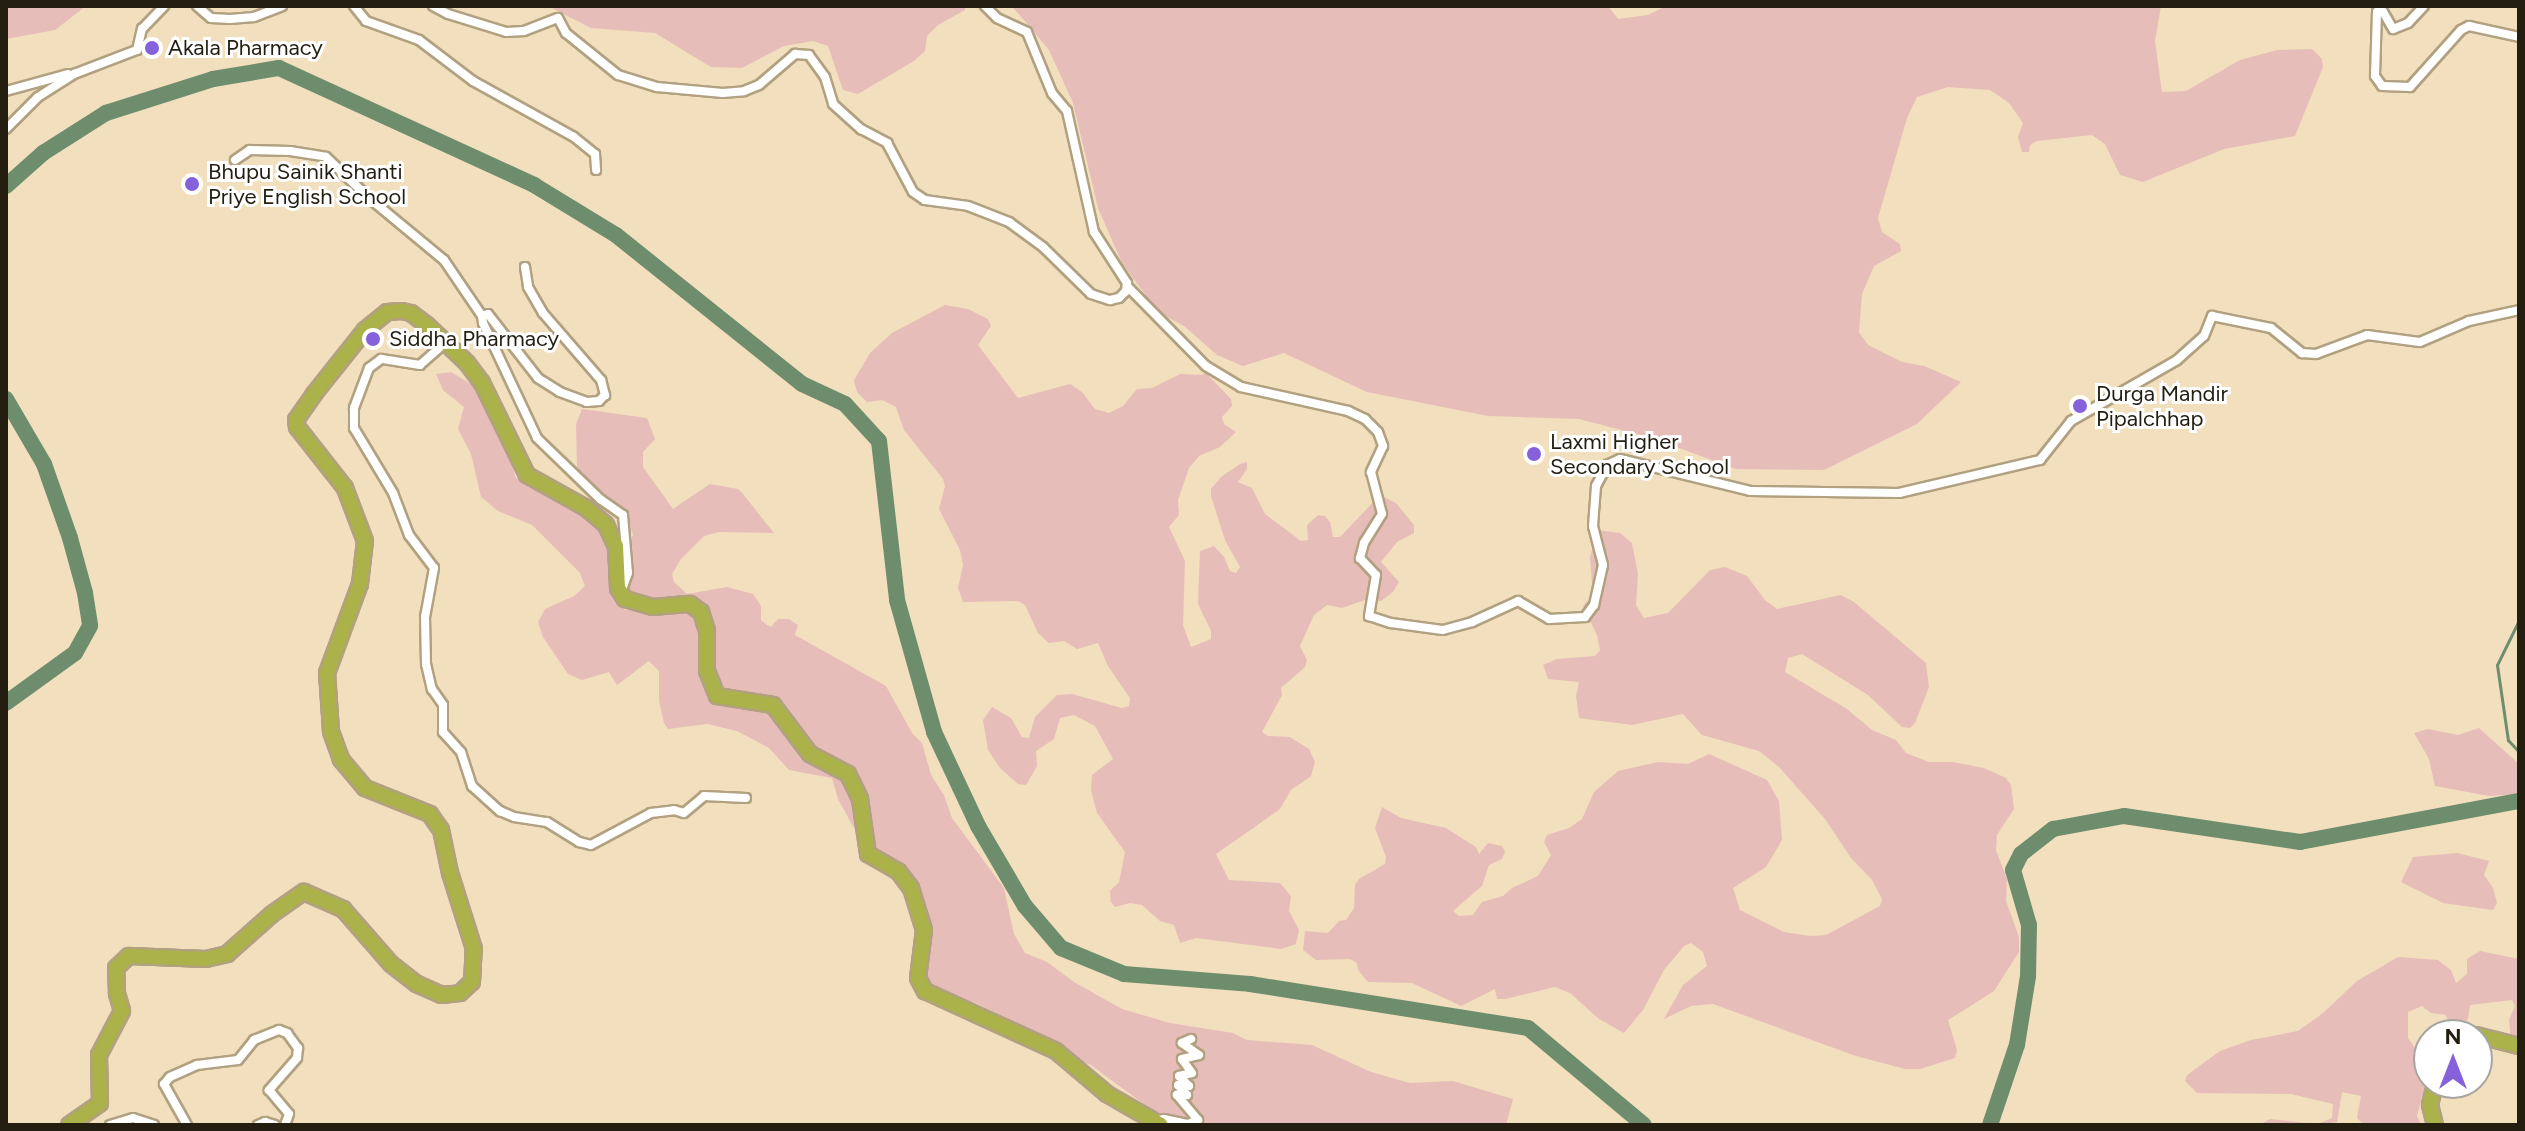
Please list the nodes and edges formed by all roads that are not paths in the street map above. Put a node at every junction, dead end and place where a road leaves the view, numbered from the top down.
1 (164, 6) edge
2 (197, 6) edge
3 (282, 6) edge
4 (354, 6) edge
5 (433, 6) edge
6 (985, 6) edge
7 (2424, 6) edge
8 (2519, 37) edge
9 (84, 71) junction
10 (6, 91) edge
11 (6, 129) edge
12 (235, 160) dead end
13 (596, 170) dead end
14 (369, 198) junction
15 (346, 199) dead end
16 (525, 267) dead end
17 (1127, 286) junction
18 (2519, 310) edge
19 (482, 316) junction
20 (445, 343) junction
21 (621, 593) junction
22 (746, 798) dead end
23 (1191, 1039) dead end
24 (2493, 1039) edge
25 (2519, 1046) edge
26 (2431, 1099) edge
27 (1158, 1123) edge
28 (69, 1125) edge
29 (110, 1125) edge
30 (154, 1125) edge
31 (187, 1125) edge
32 (258, 1125) edge
33 (275, 1125) edge
34 (285, 1125) edge
35 (2435, 1125) edge

1 - 9 street
2 - 3 street
4 - 13 street
5 - 17 street
6 - 17 street
7 - 8 street
9 - 10 street
9 - 11 street
12 - 14 street
14 - 15 street
14 - 19 street
16 - 19 street
17 - 18 street
19 - 21 street
20 - 21 highway
20 - 22 street
20 - 28 highway
21 - 27 highway
23 - 27 street
24 - 25 highway
26 - 35 highway
29 - 30 street
31 - 34 street
32 - 33 street

